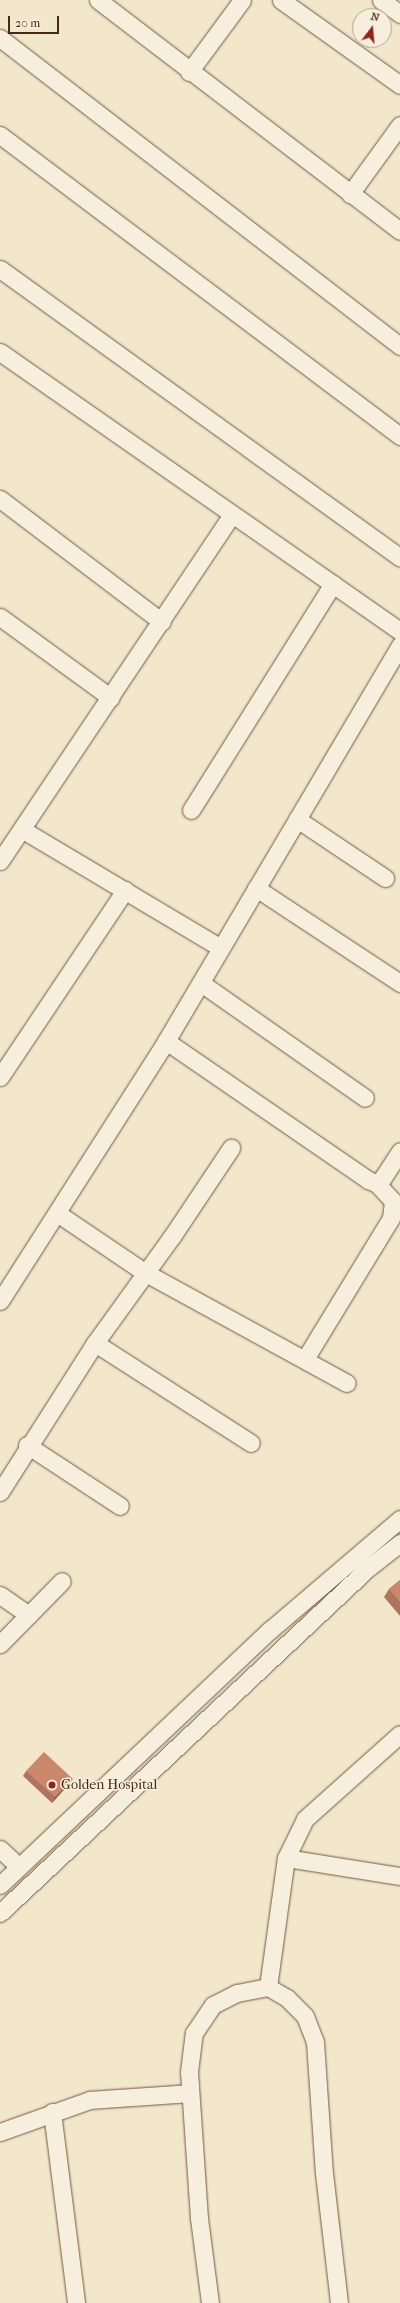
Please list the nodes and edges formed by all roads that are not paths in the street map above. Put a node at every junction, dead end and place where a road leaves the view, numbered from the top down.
1 (98, 0) edge
2 (242, 0) edge
3 (281, 0) edge
4 (381, 0) edge
5 (400, 14) edge
6 (0, 38) edge
7 (189, 72) junction
8 (400, 86) edge
9 (400, 125) edge
10 (0, 135) edge
11 (350, 194) junction
12 (400, 231) edge
13 (0, 269) edge
14 (400, 346) edge
15 (0, 352) edge
16 (400, 436) edge
17 (0, 499) edge
18 (231, 516) junction
19 (400, 557) edge
20 (333, 584) junction
21 (0, 617) edge
22 (162, 622) junction
23 (400, 631) edge
24 (400, 645) edge
25 (111, 698) junction
26 (191, 810) dead end
27 (297, 819) junction
28 (23, 830) junction
29 (0, 860) edge
30 (385, 878) dead end
31 (256, 888) junction
32 (125, 890) junction
33 (221, 948) junction
34 (201, 983) junction
35 (400, 983) edge
36 (166, 1041) junction
37 (0, 1077) edge
38 (365, 1098) dead end
39 (231, 1148) dead end
40 (400, 1151) edge
41 (376, 1183) junction
42 (57, 1213) junction
43 (144, 1272) junction
44 (0, 1301) edge
45 (95, 1343) junction
46 (305, 1359) junction
47 (347, 1383) dead end
48 (252, 1443) dead end
49 (27, 1445) junction
50 (0, 1492) edge
51 (120, 1506) dead end
52 (400, 1519) edge
53 (400, 1543) edge
54 (62, 1581) dead end
55 (0, 1595) edge
56 (29, 1615) junction
57 (0, 1644) edge
58 (400, 1734) edge
59 (0, 1849) edge
60 (286, 1858) junction
61 (19, 1867) junction
62 (400, 1876) edge
63 (0, 1885) edge
64 (0, 1913) edge
65 (268, 1987) junction
66 (190, 2093) junction
67 (52, 2112) junction
68 (0, 2132) edge
69 (76, 2303) edge
70 (210, 2303) edge
71 (339, 2303) edge

1 - 7 street
2 - 7 street
3 - 8 street
4 - 5 street
6 - 14 street
7 - 11 street
9 - 11 street
10 - 16 street
11 - 12 street
13 - 19 street
15 - 18 street
17 - 22 street
18 - 20 street
18 - 22 street
20 - 23 street
20 - 26 street
21 - 25 street
22 - 25 street
24 - 27 street
25 - 28 street
27 - 30 street
27 - 31 street
28 - 29 street
28 - 32 street
31 - 33 street
31 - 35 street
32 - 33 street
32 - 37 street
33 - 34 street
34 - 36 street
34 - 38 street
36 - 41 street
36 - 42 street
39 - 43 street
40 - 41 street
41 - 46 street
42 - 43 street
42 - 44 street
43 - 45 street
43 - 46 street
45 - 48 street
45 - 49 street
46 - 47 street
49 - 50 street
49 - 51 street
52 - 61 street
53 - 64 street
54 - 56 street
55 - 56 street
56 - 57 street
58 - 60 street
59 - 61 street
60 - 62 street
60 - 65 street
61 - 63 street
65 - 66 street
65 - 71 street
66 - 67 street
66 - 70 street
67 - 68 street
67 - 69 street

